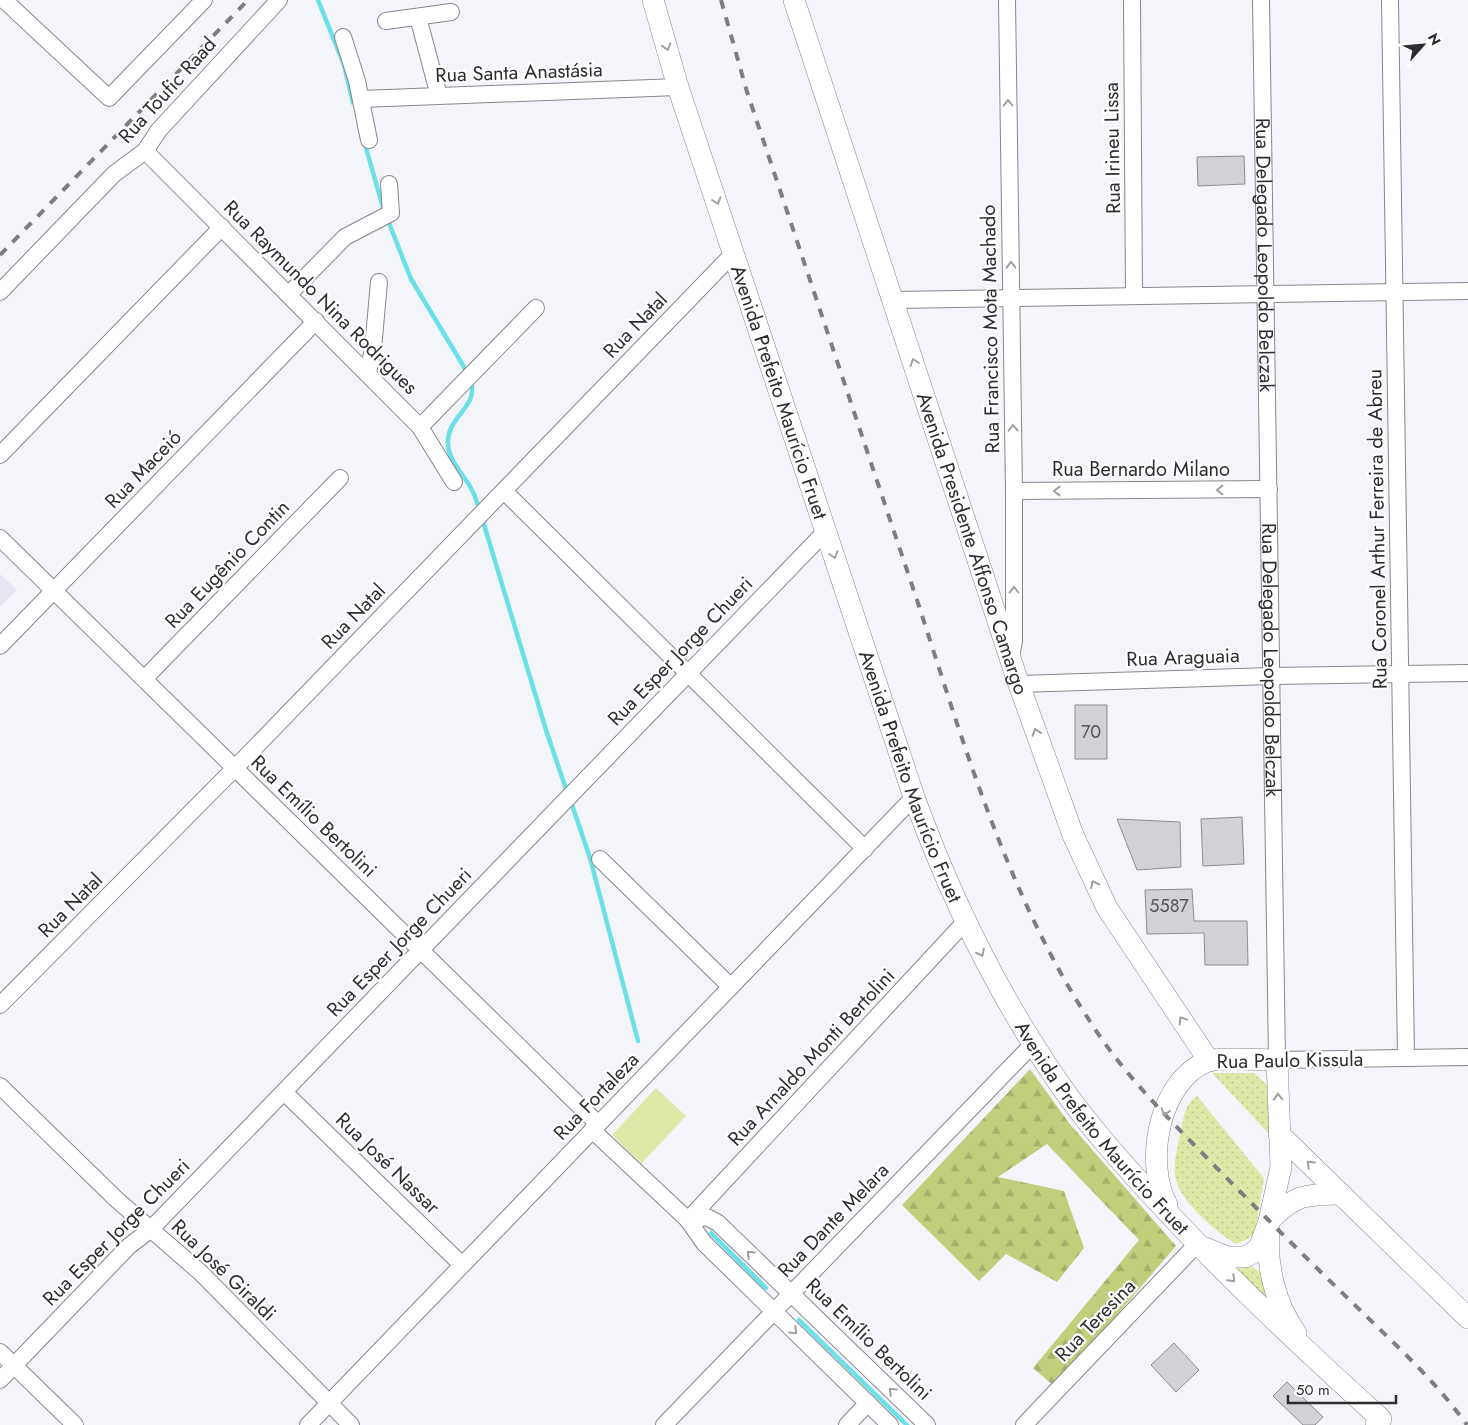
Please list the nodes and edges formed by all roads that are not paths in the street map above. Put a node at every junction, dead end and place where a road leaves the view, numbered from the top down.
1 (4, 0) edge
2 (204, 0) edge
3 (279, 0) edge
4 (653, 0) edge
5 (794, 0) edge
6 (1007, 0) edge
7 (1132, 0) edge
8 (1261, 0) edge
9 (1390, 0) edge
10 (18, 6) edge
11 (450, 12) dead end
12 (418, 17) junction
13 (386, 21) dead end
14 (343, 36) dead end
15 (678, 87) junction
16 (439, 96) junction
17 (361, 99) junction
18 (369, 140) dead end
19 (146, 151) junction
20 (389, 184) dead end
21 (222, 227) junction
22 (734, 253) junction
23 (379, 282) dead end
24 (1468, 291) edge
25 (0, 292) edge
26 (1394, 292) junction
27 (289, 294) junction
28 (1266, 294) junction
29 (1134, 296) junction
30 (1011, 298) junction
31 (894, 300) junction
32 (536, 308) dead end
33 (316, 321) junction
34 (368, 372) junction
35 (420, 427) junction
36 (0, 455) edge
37 (340, 478) dead end
38 (454, 482) dead end
39 (1268, 489) junction
40 (504, 491) junction
41 (1014, 491) junction
42 (826, 531) junction
43 (0, 538) edge
44 (54, 591) junction
45 (0, 646) edge
46 (1010, 656) junction
47 (688, 674) junction
48 (1400, 674) junction
49 (1468, 674) edge
50 (1271, 676) junction
51 (144, 679) junction
52 (1019, 684) junction
53 (235, 768) junction
54 (914, 797) junction
55 (864, 849) junction
56 (600, 859) dead end
57 (965, 922) junction
58 (420, 950) junction
59 (731, 987) junction
60 (0, 1005) edge
61 (1033, 1044) junction
62 (1468, 1057) edge
63 (1406, 1058) junction
64 (1209, 1060) junction
65 (1277, 1060) junction
66 (0, 1086) edge
67 (284, 1092) junction
68 (595, 1127) junction
69 (1279, 1134) junction
70 (1341, 1194) junction
71 (688, 1220) junction
72 (1270, 1221) junction
73 (1177, 1222) junction
74 (150, 1230) junction
75 (1197, 1244) junction
76 (462, 1265) junction
77 (791, 1294) junction
78 (774, 1312) junction
79 (1468, 1318) edge
80 (0, 1352) edge
81 (1318, 1361) junction
82 (14, 1366) junction
83 (0, 1380) edge
84 (329, 1403) junction
85 (868, 1403) junction
86 (1381, 1423) edge
87 (75, 1425) edge
88 (308, 1425) edge
89 (351, 1425) edge
90 (664, 1425) edge
91 (847, 1425) edge
92 (890, 1425) edge
93 (927, 1425) edge
94 (1024, 1425) edge

1 - 10 street
2 - 10 street
3 - 19 street, Rua Toufic Raad
4 -> 15 main road, Avenida Prefeito Maurício Fruet
5 - 31 main road, Avenida Presidente Affonso Camargo
30 -> 6 street, Rua Francisco Mota Machado
7 - 29 street, Rua Irineu Lissa
8 - 28 street, Rua Delegado Leopoldo Belczak
9 - 26 street, Rua Coronel Arthur Ferreira de Abreu
11 - 12 street
12 - 13 street
12 - 16 street
14 - 17 street
15 - 16 street, Rua Santa Anastásia
15 -> 22 main road, Avenida Prefeito Maurício Fruet
16 - 17 street, Rua Santa Anastásia
17 - 18 street
19 - 21 street, Rua Raymundo Nina Rodrigues
19 - 25 street, Rua Toufic Raad
20 - 27 street
21 - 27 street, Rua Raymundo Nina Rodrigues
21 - 36 street
22 - 40 street, Rua Natal
22 - 42 main road, Avenida Prefeito Maurício Fruet
23 - 34 street
24 - 26 street
26 - 28 street
26 - 48 street, Rua Coronel Arthur Ferreira de Abreu
27 - 33 street, Rua Raymundo Nina Rodrigues
28 - 29 street
28 - 39 street, Rua Delegado Leopoldo Belczak
29 - 30 street
30 - 31 street
41 -> 30 street, Rua Francisco Mota Machado
46 -> 31 main road, Avenida Presidente Affonso Camargo
32 - 35 street
33 - 34 street, Rua Raymundo Nina Rodrigues
33 - 44 street, Rua Maceió
34 - 35 street, Rua Raymundo Nina Rodrigues
35 - 38 street, Rua Raymundo Nina Rodrigues
37 - 51 street, Rua Eugênio Contin
39 -> 41 street, Rua Bernardo Milano
39 - 50 street, Rua Delegado Leopoldo Belczak
40 - 47 street
40 - 53 street, Rua Natal
46 -> 41 street, Rua Francisco Mota Machado
42 - 47 street, Rua Esper Jorge Chueri
42 -> 54 main road, Avenida Prefeito Maurício Fruet
43 - 44 street, Rua Emílio Bertolini
44 - 45 street, Rua Maceió
44 - 51 street, Rua Emílio Bertolini
46 - 52 main road, Avenida Presidente Affonso Camargo
47 - 55 street
47 - 58 street, Rua Esper Jorge Chueri
48 - 49 street, Rua Araguaia
48 - 50 street, Rua Araguaia
48 - 63 street, Rua Coronel Arthur Ferreira de Abreu
50 - 52 street, Rua Araguaia
50 - 65 street, Rua Delegado Leopoldo Belczak
51 - 53 street, Rua Emílio Bertolini
64 -> 52 main road, Avenida Presidente Affonso Camargo
53 - 58 street, Rua Emílio Bertolini
53 - 60 street, Rua Natal
54 - 55 street, Rua Fortaleza
54 - 57 main road, Avenida Prefeito Maurício Fruet
55 - 59 street, Rua Fortaleza
56 - 59 street
57 -> 61 main road, Avenida Prefeito Maurício Fruet
57 - 71 street, Rua Arnaldo Monti Bertolini
58 - 67 street, Rua Esper Jorge Chueri
58 - 68 street, Rua Emílio Bertolini
59 - 68 street, Rua Fortaleza
61 - 73 main road, Avenida Prefeito Maurício Fruet
61 - 77 street, Rua Dante Melara
62 - 63 street, Rua Paulo Kissula
63 - 65 street, Rua Paulo Kissula
64 - 65 main road, Rua Paulo Kissula
64 -> 73 main road, Rua Paulo Kissula
69 -> 65 main road, Rua Delegado Leopoldo Belczak
66 - 74 street, Rua José Giraldi
67 - 74 street, Rua Esper Jorge Chueri
67 - 76 street, Rua José Nassar
68 - 71 street, Rua Emílio Bertolini
68 - 76 street, Rua Fortaleza
70 -> 69 main road
69 - 72 main road, Rua Delegado Leopoldo Belczak
70 - 72 main road
70 - 79 main road
77 -> 71 street, Rua Emílio Bertolini
71 - 78 street, Rua Emílio Bertolini
72 - 75 main road, Rua Delegado Leopoldo Belczak
72 - 81 main road
73 - 75 main road, Avenida Prefeito Maurício Fruet
74 - 82 street, Rua Esper Jorge Chueri
74 - 84 street, Rua José Giraldi
75 -> 81 main road, Avenida Prefeito Maurício Fruet
75 - 94 street, Rua Teresina
76 - 84 street, Rua Fortaleza
77 - 78 street, Rua Dante Melara
93 -> 77 street, Rua Emílio Bertolini
78 -> 85 street, Rua Emílio Bertolini
78 - 90 street, Rua Dante Melara
80 - 82 street
81 - 86 main road, Avenida Prefeito Maurício Fruet
82 - 83 street, Rua Esper Jorge Chueri
82 - 87 street
84 - 88 street, Rua Fortaleza
84 - 89 street, Rua José Giraldi
85 - 91 street
85 - 92 street, Rua Emílio Bertolini

